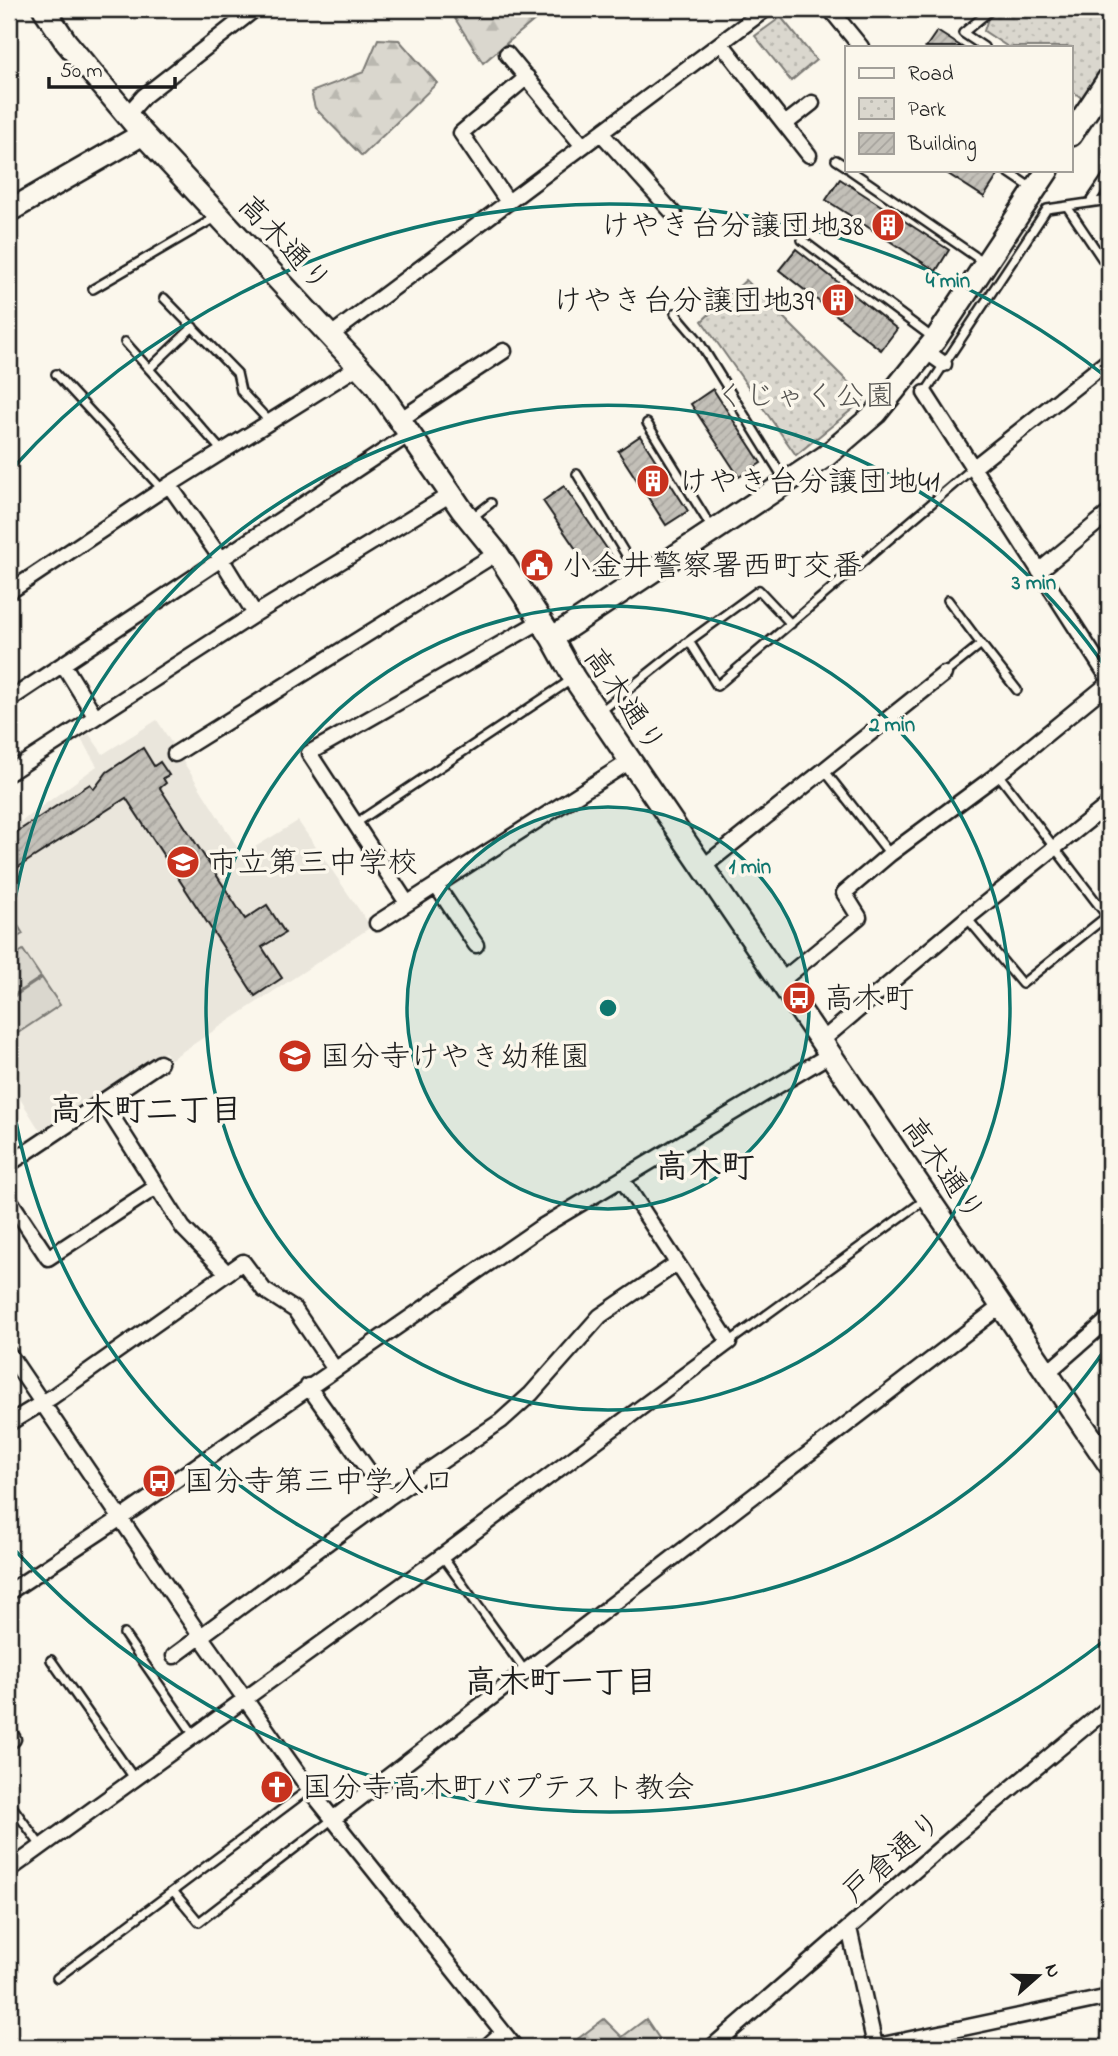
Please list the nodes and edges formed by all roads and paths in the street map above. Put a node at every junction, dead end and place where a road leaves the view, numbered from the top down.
1 (44, 9) edge
2 (255, 9) edge
3 (766, 9) edge
4 (830, 9) edge
5 (992, 9) edge
6 (721, 43) junction
7 (860, 46) edge
8 (982, 46) edge
9 (507, 54) dead end
10 (527, 78) junction
11 (1109, 78) edge
12 (812, 103) dead end
13 (127, 115) junction
14 (785, 124) junction
15 (601, 133) junction
16 (1072, 133) edge
17 (143, 134) junction
18 (583, 146) junction
19 (809, 155) dead end
20 (836, 160) dead end
21 (845, 167) edge
22 (852, 172) edge
23 (1008, 172) edge
24 (1047, 172) edge
25 (1109, 174) edge
26 (1034, 190) junction
27 (1109, 200) edge
28 (508, 202) junction
29 (1090, 202) junction
30 (1068, 208) junction
31 (9, 211) edge
32 (674, 214) dead end
33 (218, 216) junction
34 (802, 240) dead end
35 (986, 264) junction
36 (1109, 269) edge
37 (93, 289) dead end
38 (164, 298) dead end
39 (674, 313) dead end
40 (193, 327) junction
41 (331, 335) junction
42 (125, 342) dead end
43 (931, 346) junction
44 (504, 351) dead end
45 (1109, 360) edge
46 (944, 364) junction
47 (359, 366) junction
48 (149, 369) junction
49 (57, 374) dead end
50 (925, 393) joint
51 (269, 421) junction
52 (647, 423) dead end
53 (406, 426) junction
54 (222, 451) junction
55 (973, 468) junction
56 (577, 474) dead end
57 (787, 483) junction
58 (165, 487) junction
59 (451, 494) junction
60 (491, 503) dead end
61 (1109, 513) edge
62 (469, 519) junction
63 (713, 531) junction
64 (497, 553) junction
65 (220, 557) junction
66 (1040, 571) junction
67 (640, 579) junction
68 (9, 592) edge
69 (948, 600) dead end
70 (255, 614) junction
71 (791, 624) junction
72 (547, 629) junction
73 (689, 641) junction
74 (981, 644) junction
75 (63, 664) junction
76 (944, 674) joint
77 (574, 678) junction
78 (1109, 681) edge
79 (1017, 690) dead end
80 (9, 700) edge
81 (598, 714) junction
82 (95, 716) junction
83 (176, 754) dead end
84 (630, 761) junction
85 (824, 770) junction
86 (9, 773) edge
87 (998, 774) junction
88 (1109, 804) edge
89 (356, 823) junction
90 (1054, 849) junction
91 (890, 854) junction
92 (703, 867) junction
93 (436, 885) junction
94 (407, 903) junction
95 (967, 918) junction
96 (377, 923) dead end
97 (476, 945) dead end
98 (781, 981) junction
99 (824, 1048) junction
100 (160, 1063) dead end
101 (103, 1102) junction
102 (9, 1164) edge
103 (622, 1179) junction
104 (156, 1187) junction
105 (928, 1198) junction
106 (9, 1199) edge
107 (676, 1264) junction
108 (226, 1272) junction
109 (1001, 1306) junction
110 (1109, 1319) edge
111 (729, 1342) junction
112 (9, 1354) edge
113 (334, 1368) junction
114 (1047, 1373) junction
115 (308, 1386) junction
116 (42, 1401) junction
117 (9, 1423) edge
118 (1109, 1464) edge
119 (388, 1499) junction
120 (121, 1518) junction
121 (442, 1556) junction
122 (9, 1591) edge
123 (124, 1634) dead end
124 (201, 1637) junction
125 (174, 1656) dead end
126 (51, 1660) dead end
127 (526, 1671) junction
128 (243, 1699) junction
129 (1109, 1707) edge
130 (194, 1735) junction
131 (134, 1779) junction
132 (309, 1789) junction
133 (9, 1802) edge
134 (333, 1819) junction
135 (41, 1846) junction
136 (9, 1870) edge
137 (174, 1892) junction
138 (849, 1928) junction
139 (57, 1978) dead end
140 (1109, 1997) edge
141 (503, 2032) junction
142 (486, 2047) edge
143 (514, 2047) edge
144 (714, 2047) edge
145 (877, 2047) edge

1 - 13 street, 高木通り
2 - 13 street
3 - 6 street
4 - 7 street
5 - 8 lane
6 - 14 street
6 - 15 street
9 - 10 street
10 - 18 street
10 - 28 street
11 - 16 street
12 - 14 street
13 - 17 street, 高木通り
14 - 19 street
15 - 18 street
15 - 32 street
17 - 31 street
17 - 33 street, 高木通り
18 - 28 street
20 - 21 lane
22 - 35 lane
23 - 26 lane
24 - 26 street
25 - 29 lane
26 - 35 street
27 - 29 lane
28 - 41 street
29 - 30 lane
30 - 36 lane
30 - 46 lane
33 - 37 lane
33 - 41 street, 高木通り
34 - 43 lane
35 - 43 street
38 - 40 lane
39 - 57 lane
40 - 48 lane
40 - 51 lane
41 - 47 street, 高木通り
42 - 48 lane
43 - 46 street
43 - 57 street
44 - 53 street
45 - 55 street
46 - 50 lane
47 - 51 street
47 - 53 street, 高木通り
48 - 54 lane
49 - 58 lane
50 - 55 street
51 - 54 street
52 - 63 lane
53 - 59 street, 高木通り
53 - 65 street
54 - 58 street
55 - 66 street
55 - 71 lane
56 - 67 lane
57 - 63 street
58 - 65 street
58 - 68 street
59 - 62 street, 高木通り
59 - 70 street
60 - 62 lane
61 - 66 street
62 - 64 street, 高木通り
63 - 67 street
64 - 72 street, 高木通り
64 - 83 street
65 - 70 street
65 - 75 street
66 - 78 street
67 - 72 street
69 - 74 lane
70 - 82 street
71 - 73 lane
71 - 73 lane
72 - 77 street, 高木通り
72 - 89 street
73 - 81 lane
74 - 76 lane
74 - 79 lane
75 - 80 street
75 - 82 street
76 - 85 street
77 - 81 street, 高木通り
77 - 89 lane
78 - 87 street
81 - 84 street, 高木通り
82 - 86 street
84 - 92 street, 高木通り
84 - 93 street
85 - 91 lane
85 - 92 street
87 - 90 lane
87 - 91 street
88 - 90 street
89 - 94 street
90 - 95 street
90 - 95 lane
91 - 98 street
92 - 98 street, 高木通り
93 - 94 street
93 - 97 street
94 - 96 street
95 - 99 street
98 - 99 street, 高木通り
99 - 103 street
99 - 105 street, 高木通り
100 - 101 street
101 - 102 street
101 - 104 street
103 - 107 street
103 - 113 street
104 - 106 street
104 - 108 street
105 - 109 street, 高木通り
105 - 111 lane
107 - 111 street
107 - 119 street
108 - 113 street
108 - 116 street
109 - 114 street, 高木通り
109 - 127 street
110 - 114 street
111 - 121 street
112 - 116 street
113 - 115 street
114 - 118 street, 高木通り
115 - 119 street
115 - 120 street
116 - 117 street
116 - 120 street
119 - 124 street
120 - 122 street
120 - 124 street
121 - 127 lane
121 - 128 street
123 - 130 lane
124 - 125 street
124 - 128 street
126 - 131 lane
127 - 134 street
128 - 130 street
128 - 132 street
129 - 138 street, 戸倉通り
130 - 131 street
131 - 135 street
132 - 134 street
132 - 137 lane
133 - 135 lane
134 - 137 lane
134 - 141 street
135 - 136 street
137 - 139 lane
138 - 144 street, 戸倉通り
138 - 145 street
140 - 145 street
141 - 142 street
141 - 143 street

